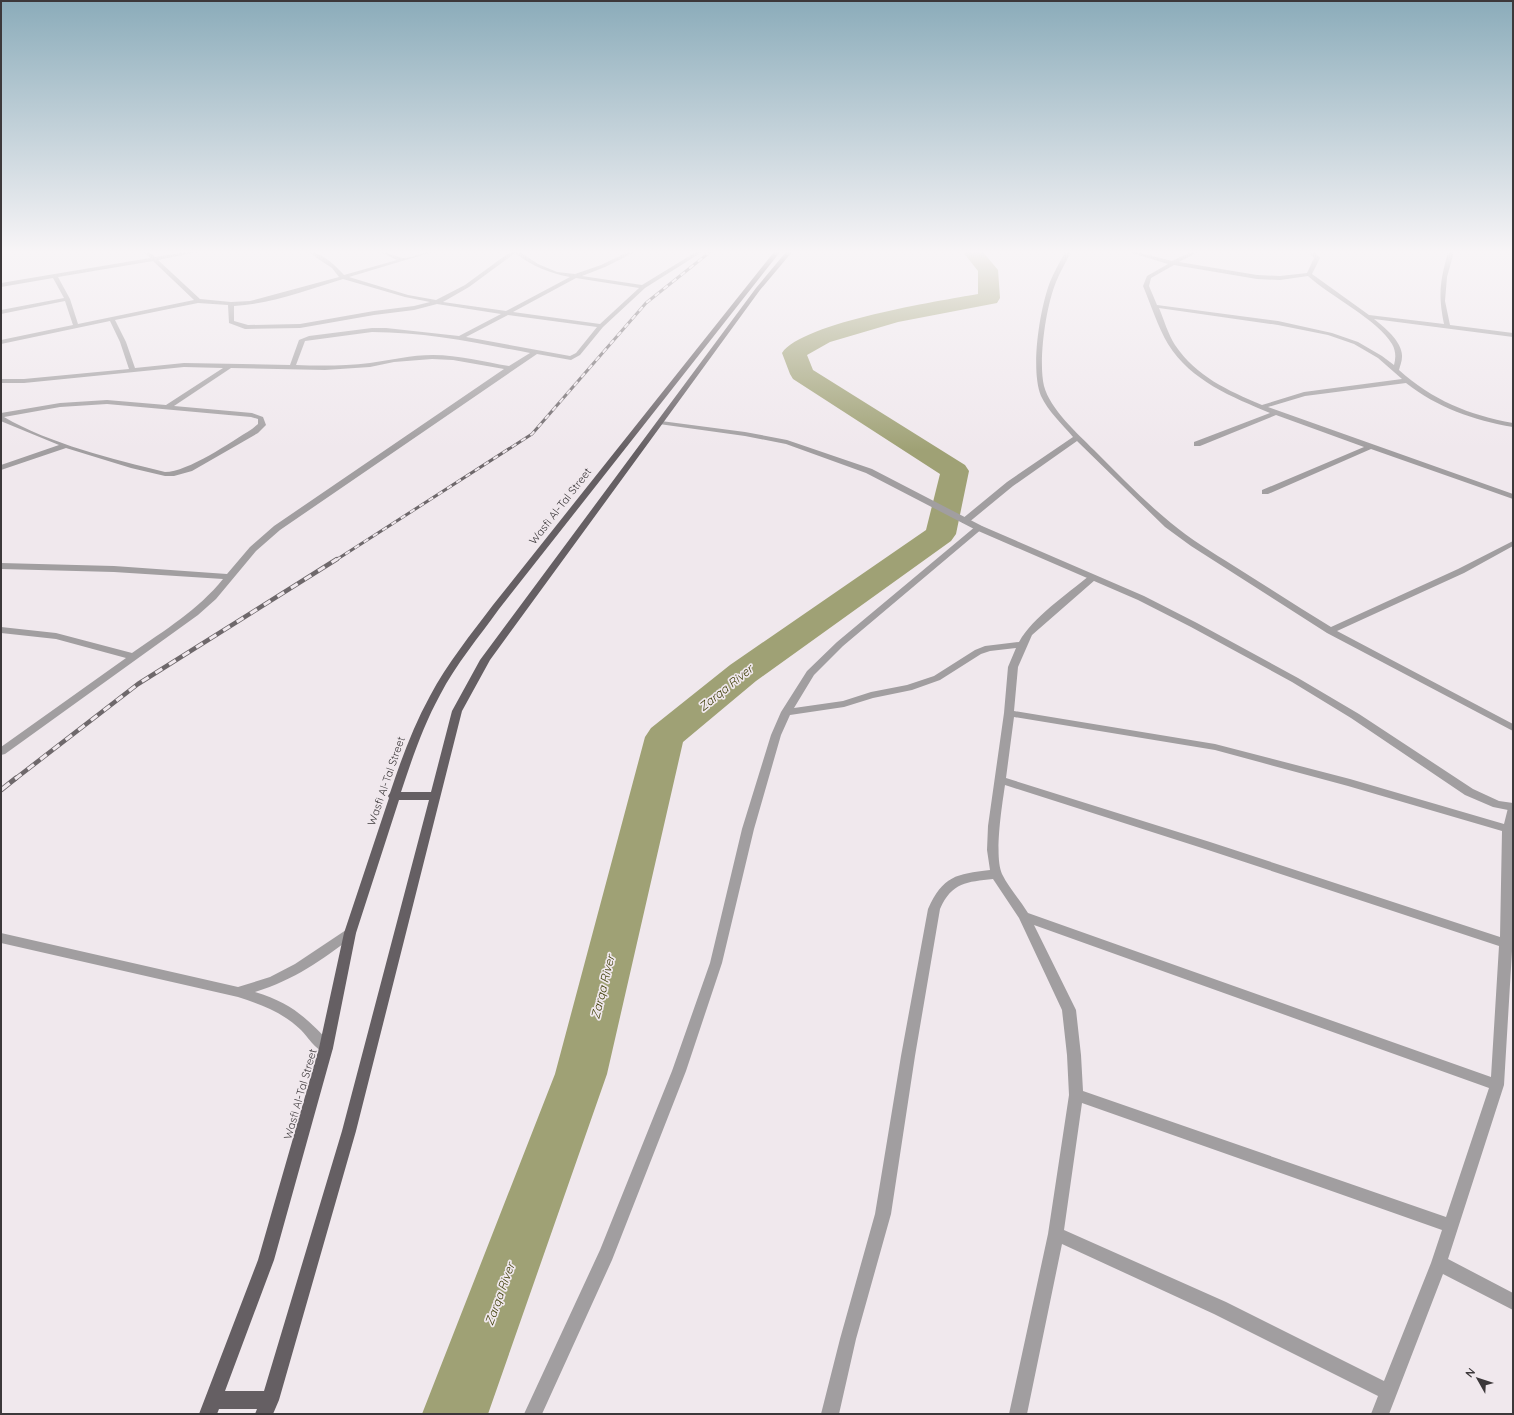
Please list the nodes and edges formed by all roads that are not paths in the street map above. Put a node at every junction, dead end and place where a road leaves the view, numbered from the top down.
1 (73, 318) edge
2 (117, 318) edge
3 (230, 318) edge
4 (352, 318) edge
5 (498, 318) edge
6 (544, 318) edge
7 (610, 318) edge
8 (725, 318) edge
9 (737, 318) edge
10 (1044, 318) edge
11 (1159, 318) edge
12 (1247, 318) edge
13 (1371, 318) edge
14 (1378, 318) edge
15 (1445, 318) edge
16 (112, 319) junction
17 (76, 326) junction
18 (601, 326) junction
19 (1447, 327) junction
20 (1513, 335) edge
21 (460, 338) junction
22 (1, 342) edge
23 (534, 353) junction
24 (231, 365) junction
25 (292, 368) junction
26 (510, 368) junction
27 (132, 369) junction
28 (1396, 370) junction
29 (1, 381) edge
30 (1406, 381) junction
31 (169, 406) junction
32 (1261, 406) junction
33 (1276, 413) junction
34 (1, 415) edge
35 (1, 418) edge
36 (661, 423) junction
37 (1513, 425) edge
38 (1077, 437) junction
39 (1197, 444) dead end
40 (64, 446) junction
41 (1370, 447) junction
42 (1, 468) edge
43 (1265, 492) dead end
44 (1513, 497) edge
45 (965, 521) junction
46 (979, 528) junction
47 (1513, 543) edge
48 (1, 566) edge
49 (229, 577) junction
50 (1092, 578) junction
51 (1, 630) edge
52 (1330, 632) junction
53 (1022, 645) junction
54 (135, 657) junction
55 (786, 712) junction
56 (1009, 713) junction
57 (1513, 728) edge
58 (1, 752) edge
59 (1000, 780) junction
60 (394, 796) junction
61 (434, 796) junction
62 (1513, 807) edge
63 (1508, 829) junction
64 (996, 874) junction
65 (1024, 916) junction
66 (350, 933) junction
67 (1, 938) edge
68 (1509, 944) edge
69 (238, 992) junction
70 (326, 1048) junction
71 (1497, 1085) junction
72 (1076, 1095) junction
73 (1450, 1226) junction
74 (1056, 1234) junction
75 (1439, 1262) junction
76 (1513, 1302) edge
77 (1388, 1392) junction
78 (210, 1407) edge
79 (267, 1407) edge
80 (534, 1414) edge
81 (830, 1414) edge
82 (1018, 1414) edge
83 (1380, 1414) edge

1 - 17 street
2 - 16 street
3 - 4 street
5 - 21 street
6 - 18 street
7 - 18 street
8 - 60 main road, Wasfi Al-Tal Street
9 - 36 main road
10 - 38 street
11 - 32 street
12 - 28 street
13 - 28 street
14 - 19 street
15 - 19 street
16 - 17 street
16 - 27 street
17 - 22 street
18 - 23 street
19 - 20 street
21 - 23 street
21 - 25 street
23 - 26 street
24 - 25 street
24 - 27 street
24 - 31 street
25 - 26 street
26 - 49 street
27 - 29 street
28 - 30 street
30 - 32 street
30 - 37 street
31 - 34 street
31 - 40 street
32 - 33 street
33 - 39 street
33 - 41 street
35 - 40 street
36 - 45 street
36 - 61 main road
38 - 45 street
38 - 52 street
40 - 42 street
41 - 43 street
41 - 44 street
45 - 46 street
46 - 50 street
46 - 55 street
47 - 52 street
48 - 49 street
49 - 54 street
50 - 53 street
50 - 62 street
51 - 54 street
52 - 57 street
53 - 55 street
53 - 56 street
54 - 58 street
55 - 80 street
56 - 59 street
56 - 63 street
59 - 64 street
59 - 68 street
60 - 61 main road
60 - 66 main road, Wasfi Al-Tal Street
61 - 79 main road
62 - 63 street
63 - 68 street
64 - 65 street
64 - 81 street
65 - 71 street
65 - 72 street
66 - 69 street
66 - 70 main road, Wasfi Al-Tal Street
67 - 69 street
68 - 71 street
69 - 70 street
70 - 78 main road, Wasfi Al-Tal Street
71 - 73 street
72 - 73 street
72 - 74 street
73 - 75 street
74 - 77 street
74 - 82 street
75 - 76 street
75 - 77 street
77 - 83 street
78 - 79 main road

